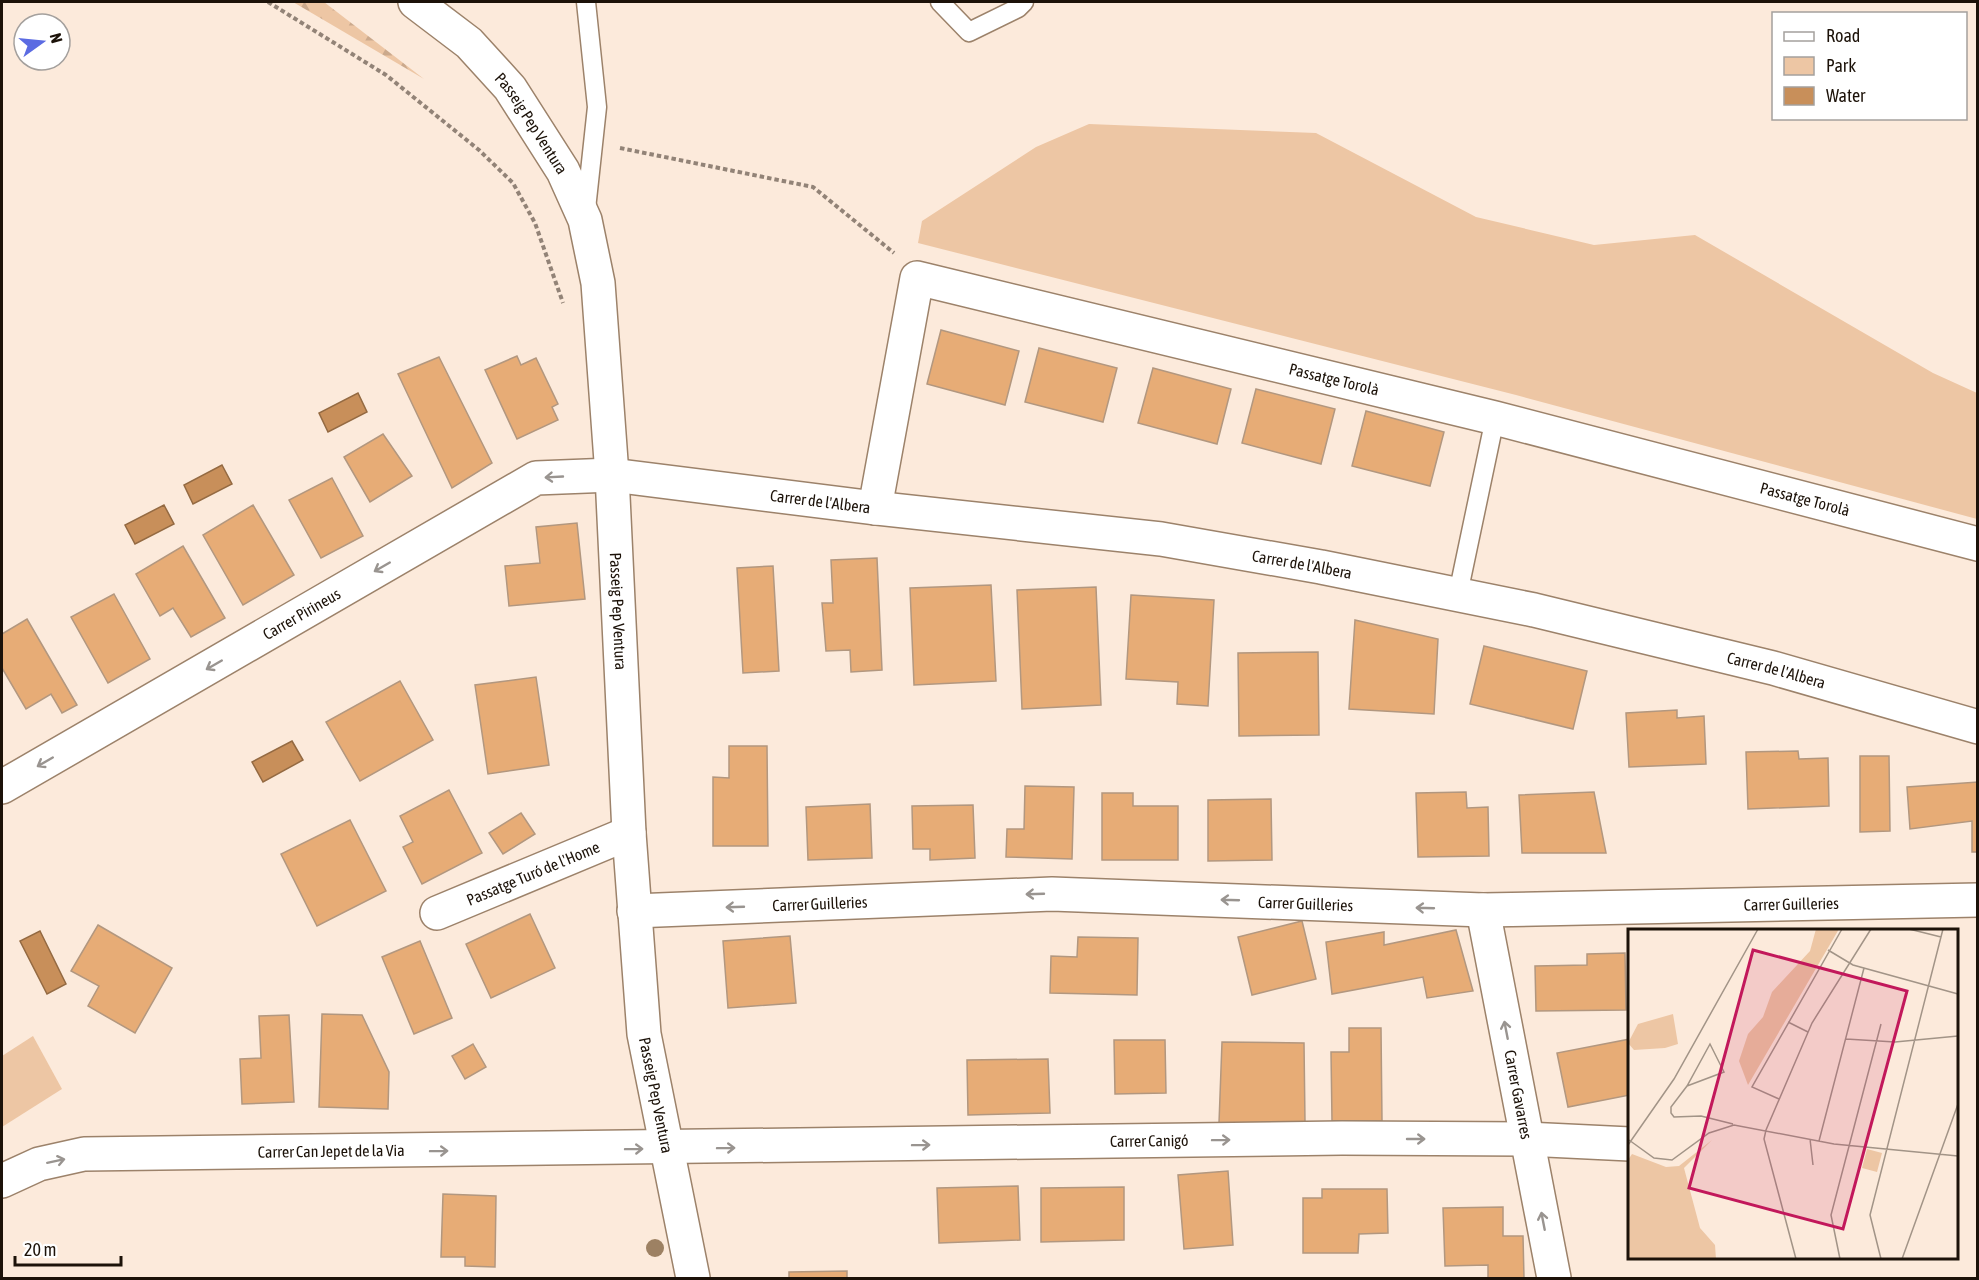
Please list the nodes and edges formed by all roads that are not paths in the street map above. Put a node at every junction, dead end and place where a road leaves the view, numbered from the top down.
1 (415, 2) edge
2 (586, 2) edge
3 (940, 2) edge
4 (1024, 2) edge
5 (585, 220) junction
6 (1495, 418) junction
7 (612, 475) junction
8 (875, 508) junction
9 (1977, 544) edge
10 (1458, 594) junction
11 (1977, 727) edge
12 (2, 787) edge
13 (629, 832) junction
14 (1977, 900) edge
15 (1483, 910) junction
16 (634, 911) junction
17 (437, 913) dead end
18 (1526, 1140) junction
19 (1628, 1144) edge
20 (668, 1149) junction
21 (2, 1181) edge
22 (693, 1278) edge
23 (1554, 1278) edge

1 - 5 street, Passeig Pep Ventura
2 - 5 lane
3 - 4 lane
5 - 7 street, Passeig Pep Ventura
6 - 8 street, Passatge Torolà
6 - 9 street, Passatge Torolà
6 - 10 lane
7 - 8 street, Carrer de l'Albera
7 -> 12 street, Carrer Pirineus
7 - 13 street, Passeig Pep Ventura
8 - 10 street, Carrer de l'Albera
10 - 11 street, Carrer de l'Albera
13 - 16 street, Passeig Pep Ventura
13 - 17 street, Passatge Turó de l'Home
14 - 15 street, Carrer Guilleries
15 -> 16 street, Carrer Guilleries
18 -> 15 street, Carrer Gavarres
16 - 20 street, Passeig Pep Ventura
18 - 19 street, Carrer Canigó
20 -> 18 street, Carrer Canigó
23 -> 18 street, Carrer Gavarres
21 -> 20 street, Carrer Can Jepet de la Via
20 - 22 street, Passeig Pep Ventura

